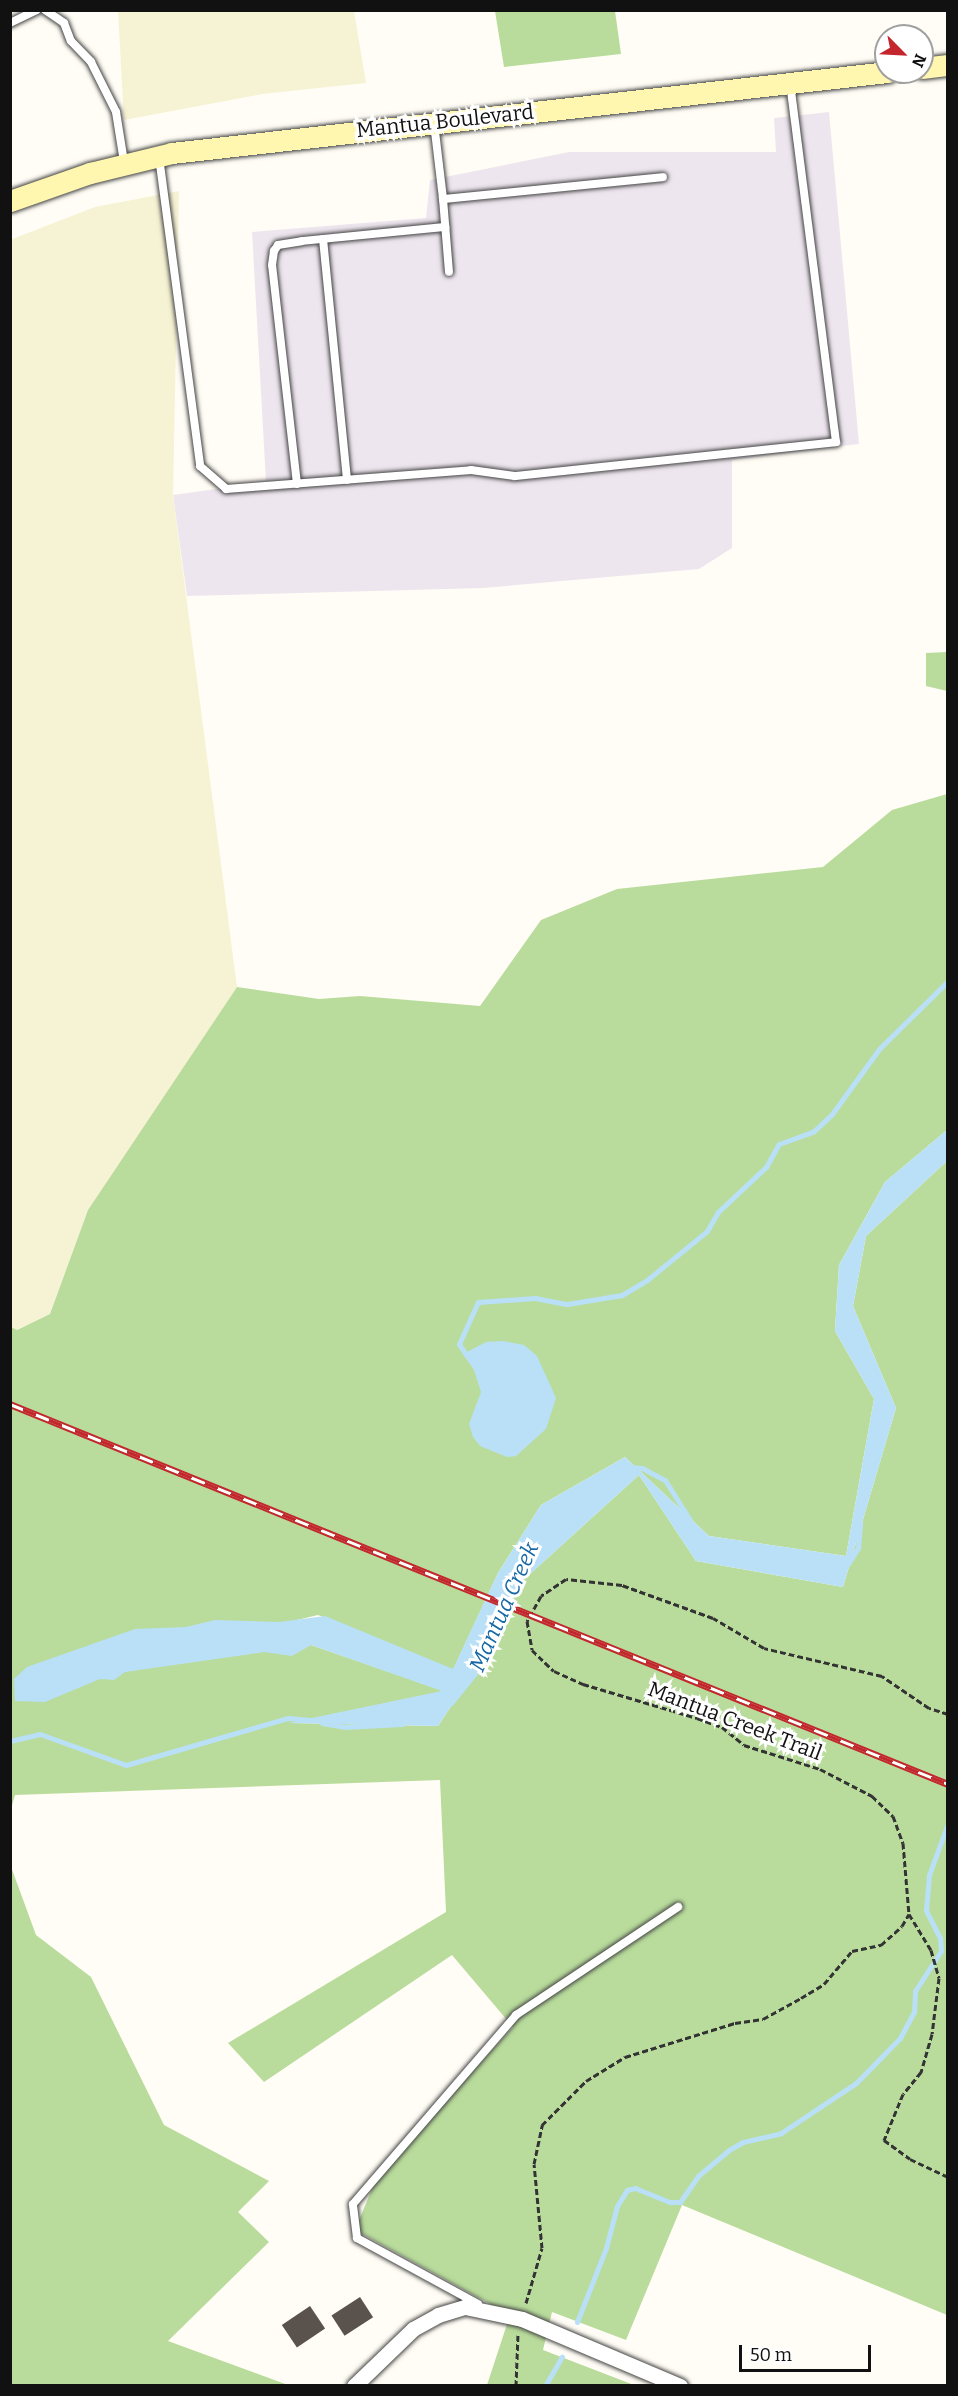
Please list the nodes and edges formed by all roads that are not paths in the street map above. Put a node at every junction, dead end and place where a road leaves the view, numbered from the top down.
1 (37, 10) edge
2 (45, 10) edge
3 (10, 23) edge
4 (874, 74) edge
5 (790, 84) junction
6 (434, 122) junction
7 (159, 156) junction
8 (124, 163) junction
9 (663, 177) dead end
10 (443, 199) junction
11 (10, 201) edge
12 (446, 226) junction
13 (323, 239) junction
14 (450, 272) dead end
15 (347, 480) junction
16 (297, 484) junction
17 (678, 1907) dead end
18 (487, 2309) junction
19 (354, 2385) edge
20 (681, 2385) edge

1 - 3 lane
2 - 8 lane
4 - 5 main road, Mantua Boulevard
5 - 6 main road, Mantua Boulevard
5 - 15 lane
6 - 7 main road, Mantua Boulevard
6 - 10 lane
7 - 8 main road, Mantua Boulevard
7 - 16 lane
8 - 11 main road, Mantua Boulevard
9 - 10 lane
10 - 12 lane
12 - 13 lane
12 - 14 lane
13 - 15 lane
13 - 16 lane
15 - 16 lane
17 - 18 lane
18 - 19 street
18 - 20 street

